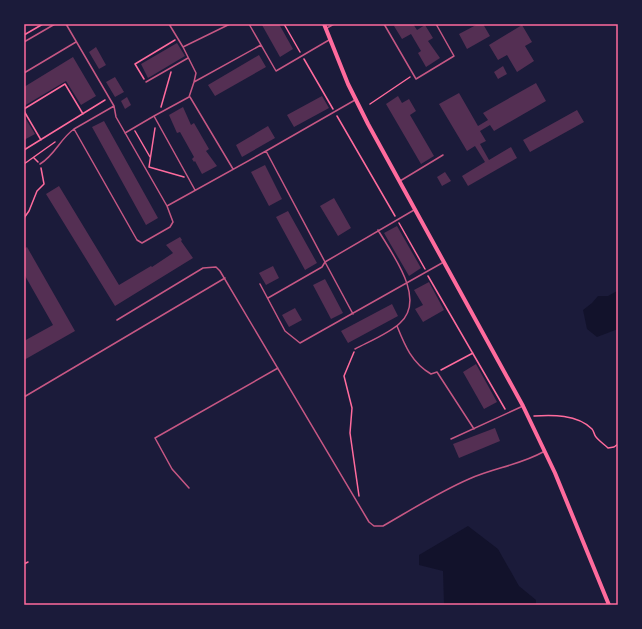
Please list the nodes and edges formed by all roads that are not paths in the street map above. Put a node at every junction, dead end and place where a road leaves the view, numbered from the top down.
1 (55, 24) edge
2 (66, 24) edge
3 (169, 24) edge
4 (230, 24) edge
5 (249, 24) edge
6 (334, 24) edge
7 (384, 24) edge
8 (436, 24) edge
9 (325, 26) edge
10 (330, 39) junction
11 (24, 42) edge
12 (76, 42) junction
13 (261, 45) junction
14 (183, 47) junction
15 (188, 58) junction
16 (24, 73) edge
17 (146, 82) road end
18 (194, 82) junction
19 (189, 97) junction
20 (355, 100) junction
21 (114, 106) junction
22 (154, 116) junction
23 (74, 129) junction
24 (125, 133) junction
25 (266, 151) junction
26 (443, 155) dead end
27 (40, 164) road end
28 (233, 169) junction
29 (398, 182) junction
30 (196, 190) junction
31 (168, 206) junction
32 (414, 210) junction
33 (378, 230) junction
34 (325, 262) junction
35 (444, 262) junction
36 (224, 278) junction
37 (407, 283) junction
38 (260, 284) dead end
39 (268, 298) junction
40 (352, 314) junction
41 (117, 320) dead end
42 (397, 326) junction
43 (355, 349) road end
44 (278, 368) junction
45 (24, 397) edge
46 (523, 406) junction
47 (474, 429) junction
48 (451, 439) dead end
49 (545, 451) junction
50 (189, 488) dead end
51 (610, 605) edge

1 - 11 lane
2 - 12 lane
3 - 14 lane
4 - 14 lane
5 - 13 lane
6 - 9 lane
7 - 8 lane
9 - 10 main road
10 - 13 lane
10 - 20 main road
12 - 16 lane
12 - 21 lane
13 - 18 lane
14 - 15 lane
15 - 17 lane
15 - 18 lane
18 - 19 lane
19 - 22 lane
19 - 28 lane
20 - 25 lane
20 - 29 main road
21 - 23 lane
21 - 24 lane
22 - 24 lane
22 - 30 lane
23 - 27 lane
23 - 31 lane
24 - 31 lane
25 - 28 lane
25 - 34 lane
26 - 29 lane
28 - 30 lane
29 - 32 main road
30 - 31 lane
32 - 33 lane
32 - 35 main road
33 - 34 lane
33 - 37 lane
34 - 39 lane
34 - 40 lane
35 - 37 lane
35 - 46 main road
36 - 41 lane
36 - 44 lane
36 - 45 lane
37 - 40 lane
37 - 42 lane
38 - 39 lane
39 - 40 lane
42 - 43 lane
42 - 47 lane
44 - 49 lane
44 - 50 lane
46 - 47 lane
46 - 49 main road
47 - 48 lane
49 - 51 main road

